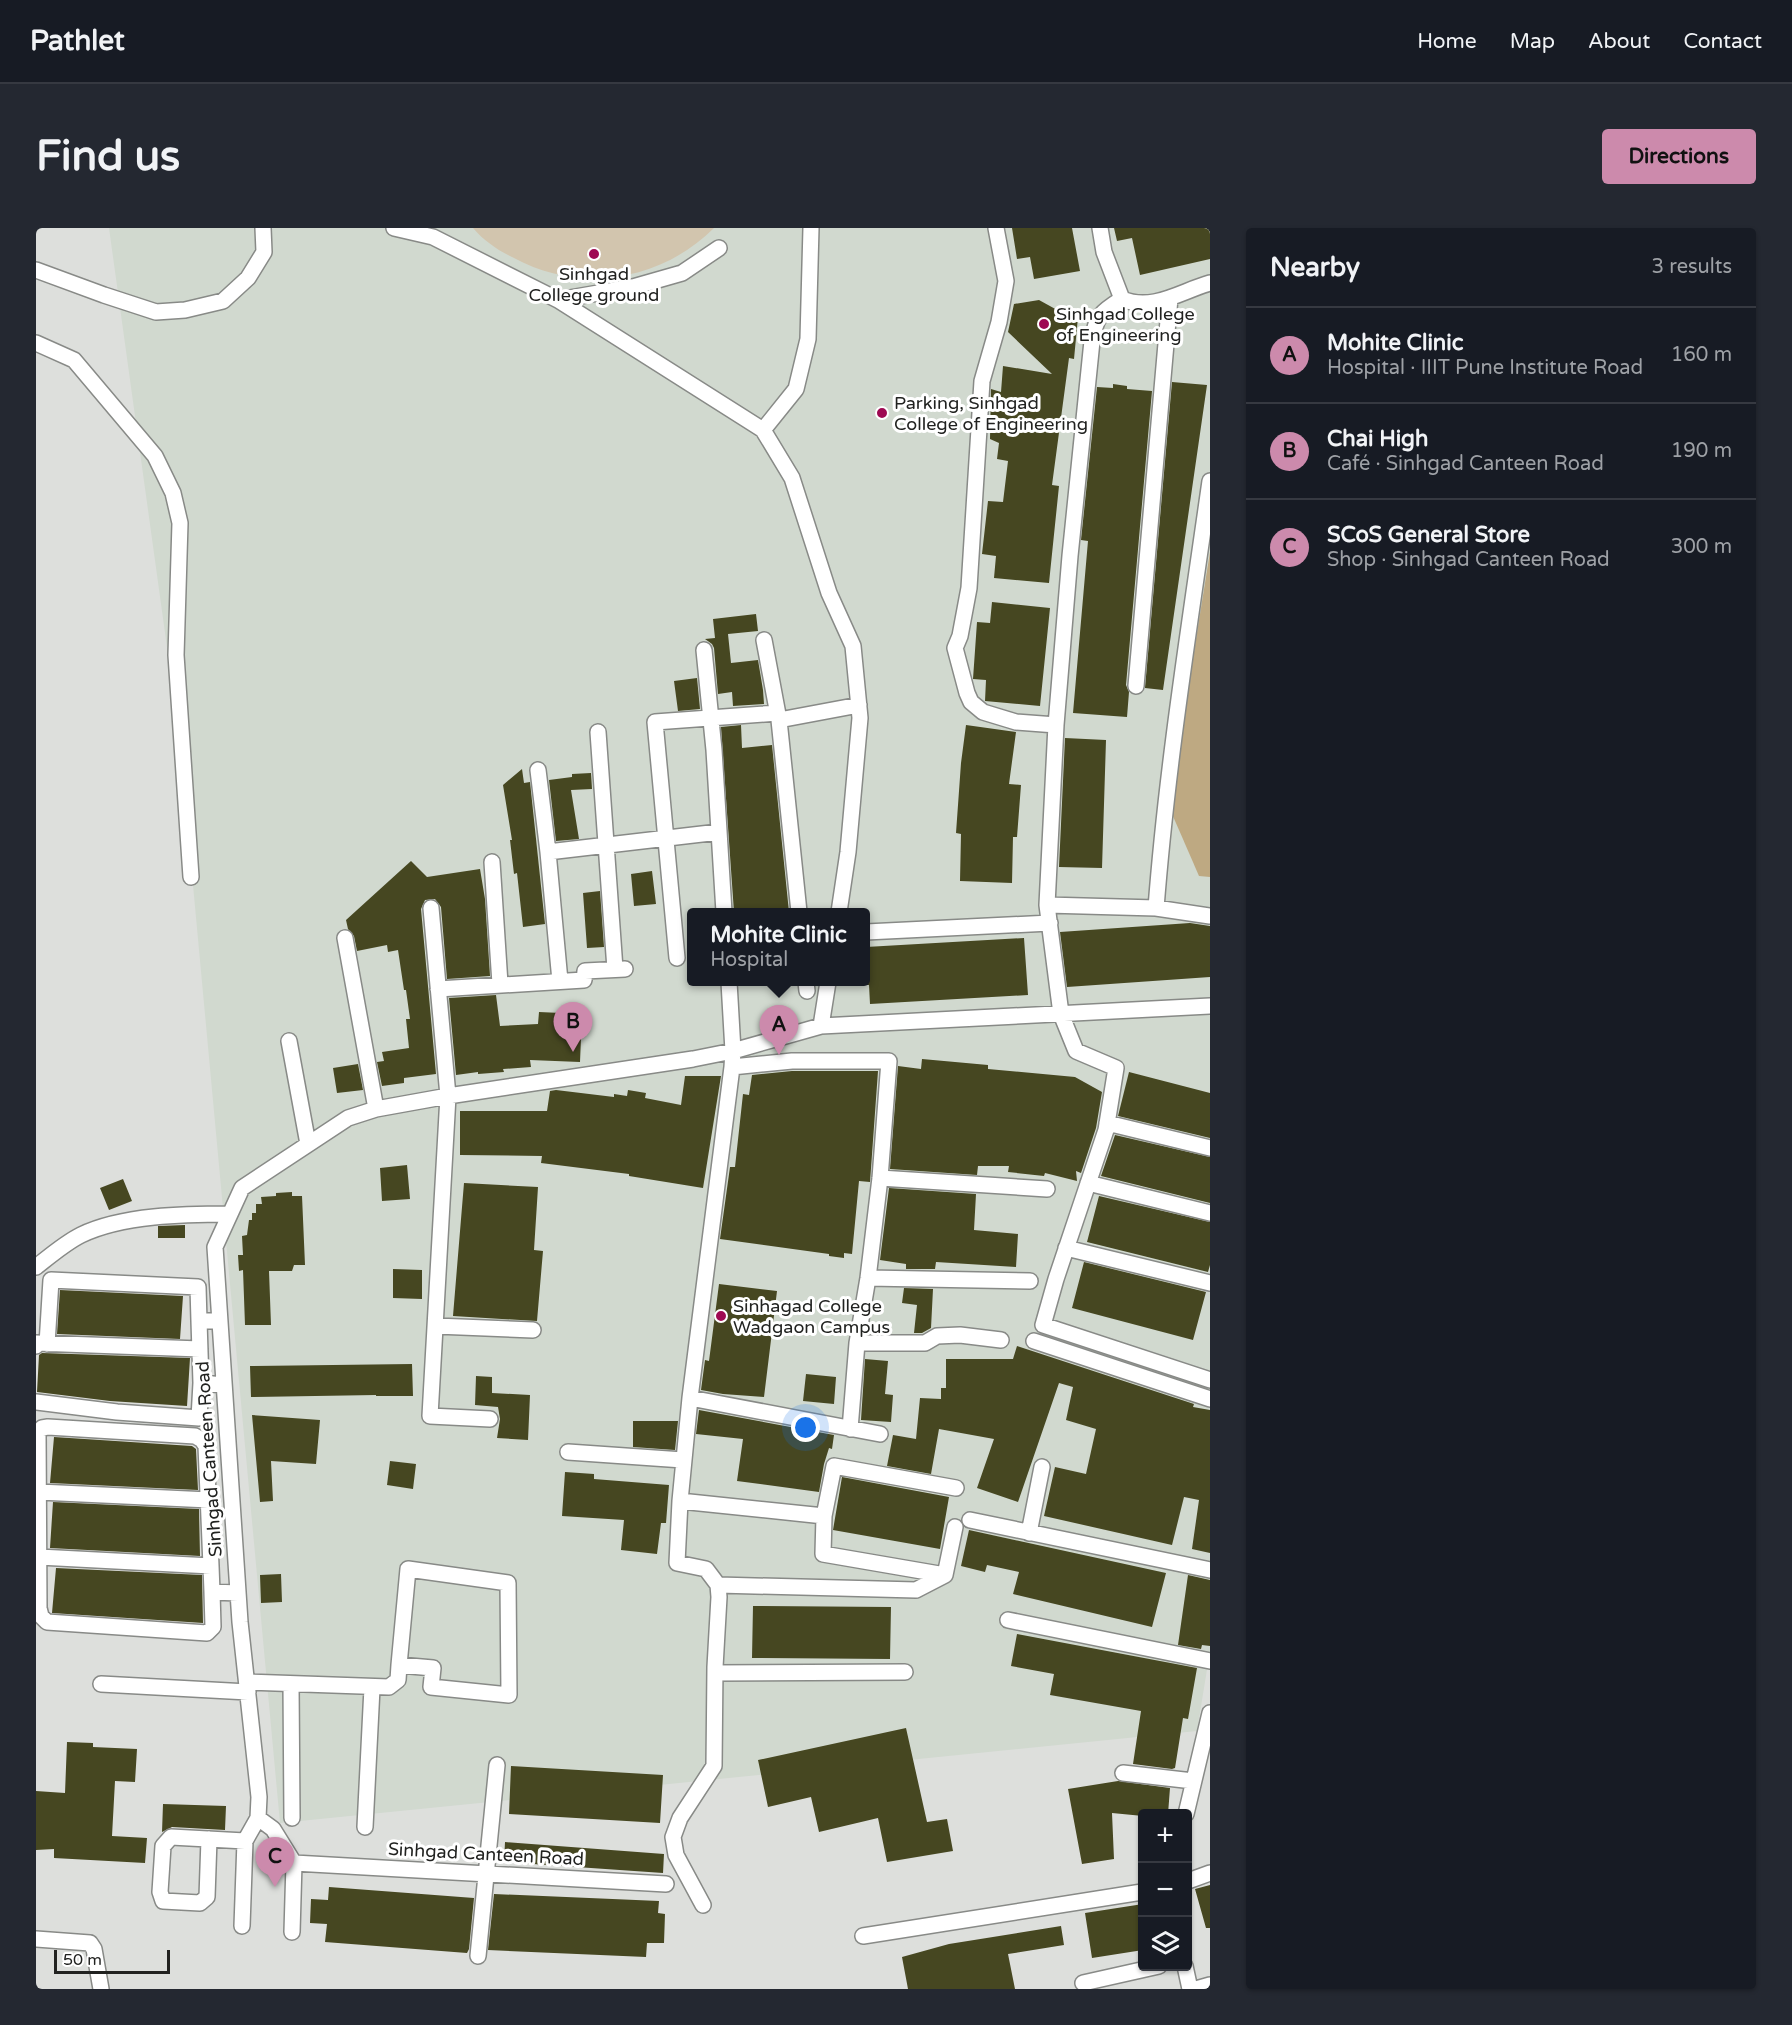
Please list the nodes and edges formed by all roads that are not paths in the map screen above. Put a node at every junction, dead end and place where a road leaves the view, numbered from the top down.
1 (262, 228) edge
2 (394, 228) edge
3 (811, 228) edge
4 (996, 228) edge
5 (1100, 228) edge
6 (719, 248) dead end
7 (36, 270) edge
8 (1210, 283) edge
9 (1170, 298) junction
10 (1122, 299) junction
11 (558, 300) junction
12 (36, 343) edge
13 (763, 430) junction
14 (1210, 481) edge
15 (764, 640) dead end
16 (704, 650) dead end
17 (1136, 686) dead end
18 (859, 705) junction
19 (778, 716) junction
20 (710, 717) junction
21 (1056, 725) junction
22 (598, 732) dead end
23 (538, 770) dead end
24 (719, 831) junction
25 (666, 838) junction
26 (606, 845) junction
27 (548, 852) junction
28 (492, 862) dead end
29 (190, 877) dead end
30 (1047, 905) junction
31 (431, 908) dead end
32 (724, 908) edge
33 (799, 908) edge
34 (840, 908) edge
35 (1156, 908) junction
36 (1210, 916) edge
37 (1050, 923) junction
38 (870, 932) edge
39 (345, 938) dead end
40 (678, 958) dead end
41 (560, 981) junction
42 (500, 984) junction
43 (729, 986) edge
44 (827, 986) edge
45 (438, 989) junction
46 (1210, 1006) edge
47 (1061, 1014) junction
48 (821, 1026) junction
49 (289, 1041) dead end
50 (732, 1059) junction
51 (448, 1096) junction
52 (376, 1109) junction
53 (1107, 1123) junction
54 (309, 1144) junction
55 (1210, 1148) edge
56 (880, 1178) junction
57 (1088, 1183) junction
58 (1047, 1189) dead end
59 (1210, 1213) edge
60 (230, 1214) junction
61 (1066, 1248) junction
62 (36, 1267) edge
63 (868, 1278) junction
64 (1030, 1281) dead end
65 (1210, 1282) edge
66 (199, 1320) junction
67 (220, 1321) junction
68 (436, 1326) junction
69 (533, 1330) dead end
70 (1001, 1341) dead end
71 (1034, 1341) dead end
72 (857, 1343) junction
73 (42, 1345) edge
74 (200, 1349) junction
75 (1210, 1380) edge
76 (201, 1383) junction
77 (224, 1385) junction
78 (690, 1398) junction
79 (1210, 1399) edge
80 (36, 1402) edge
81 (490, 1419) dead end
82 (850, 1429) junction
83 (880, 1434) dead end
84 (568, 1452) dead end
85 (682, 1460) junction
86 (1042, 1467) dead end
87 (956, 1488) dead end
88 (39, 1492) junction
89 (208, 1500) junction
90 (680, 1501) junction
91 (822, 1515) junction
92 (970, 1520) dead end
93 (955, 1527) dead end
94 (1029, 1533) junction
95 (39, 1557) junction
96 (211, 1566) junction
97 (1210, 1570) edge
98 (945, 1575) junction
99 (718, 1585) junction
100 (212, 1592) junction
101 (238, 1593) junction
102 (1008, 1620) dead end
103 (1210, 1661) edge
104 (399, 1665) junction
105 (905, 1672) dead end
106 (715, 1673) junction
107 (102, 1684) dead end
108 (291, 1684) junction
109 (247, 1687) junction
110 (372, 1688) junction
111 (1210, 1713) edge
112 (497, 1765) dead end
113 (1123, 1773) dead end
114 (1193, 1781) junction
115 (1187, 1809) edge
116 (258, 1818) junction
117 (292, 1818) dead end
118 (365, 1827) dead end
119 (209, 1839) junction
120 (245, 1841) junction
121 (291, 1859) junction
122 (1210, 1873) edge
123 (486, 1874) junction
124 (1192, 1880) edge
125 (666, 1884) dead end
126 (1138, 1893) edge
127 (703, 1905) dead end
128 (242, 1926) dead end
129 (292, 1932) dead end
130 (864, 1936) dead end
131 (36, 1939) edge
132 (477, 1956) dead end
133 (1138, 1971) edge
134 (1186, 1971) edge
135 (1083, 1983) dead end
136 (1210, 1985) edge
137 (101, 1989) edge
138 (1190, 1989) edge
139 (1196, 1989) edge

1 - 7 street
2 - 11 street
3 - 13 street
4 - 21 street
5 - 10 street
6 - 11 street
8 - 9 street
9 - 10 street
9 - 17 street
10 - 21 street
11 - 13 street
12 - 29 street
13 - 18 street
14 - 35 street
15 - 19 street
16 - 20 street
18 - 19 street
18 - 34 street
19 - 20 street
19 - 33 street
20 - 24 street
20 - 25 street
21 - 30 street
22 - 26 street
23 - 27 street
24 - 25 street
24 - 32 street
25 - 26 street
25 - 40 street
26 - 27 street
26 - 41 street
27 - 41 street
28 - 42 street
30 - 35 street
30 - 37 street
31 - 45 street
35 - 36 street
37 - 38 street
37 - 47 street
39 - 52 street
41 - 42 street
42 - 45 street
43 - 50 street
44 - 48 street
45 - 51 street
46 - 47 street
47 - 48 street
47 - 53 street
48 - 50 street
49 - 54 street
50 - 51 street, Sinhgad Canteen Road
50 - 56 street
50 - 78 street
51 - 52 street, Sinhgad Canteen Road
51 - 68 street
52 - 54 street, Sinhgad Canteen Road
53 - 55 street
53 - 57 street
54 - 60 street, Sinhgad Canteen Road
56 - 58 street
56 - 63 street
57 - 59 street
57 - 61 street
60 - 62 street
60 - 67 street, Sinhgad Canteen Road
61 - 65 street
61 - 75 street
63 - 64 street
63 - 72 street
66 - 67 street
66 - 73 street
66 - 74 street
67 - 77 street, Sinhgad Canteen Road
68 - 69 street
68 - 81 street
70 - 72 street
71 - 79 street
72 - 82 street
73 - 74 street
74 - 76 street
76 - 77 street
76 - 80 street
77 - 101 street, Sinhgad Canteen Road
78 - 82 street
78 - 85 street
82 - 83 street
84 - 85 street
85 - 90 street
86 - 94 street
87 - 91 street
88 - 89 street
88 - 89 street
88 - 95 street
89 - 96 street
90 - 91 street
90 - 99 street
91 - 98 street
92 - 94 street
93 - 98 street
94 - 97 street
95 - 96 street
95 - 100 street
96 - 100 street
98 - 99 street
99 - 106 street
100 - 101 street
101 - 109 street, Sinhgad Canteen Road
102 - 103 street
104 - 104 street
104 - 110 street
105 - 106 street
106 - 127 street
107 - 109 street
108 - 109 street
108 - 110 street
108 - 117 street
109 - 116 street, Sinhgad Canteen Road
110 - 118 street
111 - 114 street
112 - 123 street
113 - 114 street
114 - 115 street
116 - 120 street
116 - 121 street
119 - 119 street
119 - 120 street
120 - 128 street
121 - 123 street, Sinhgad Canteen Road
121 - 129 street
122 - 124 street
123 - 125 street, Sinhgad Canteen Road
123 - 132 street
126 - 130 street
131 - 137 street
133 - 135 street
134 - 138 street
136 - 139 street

